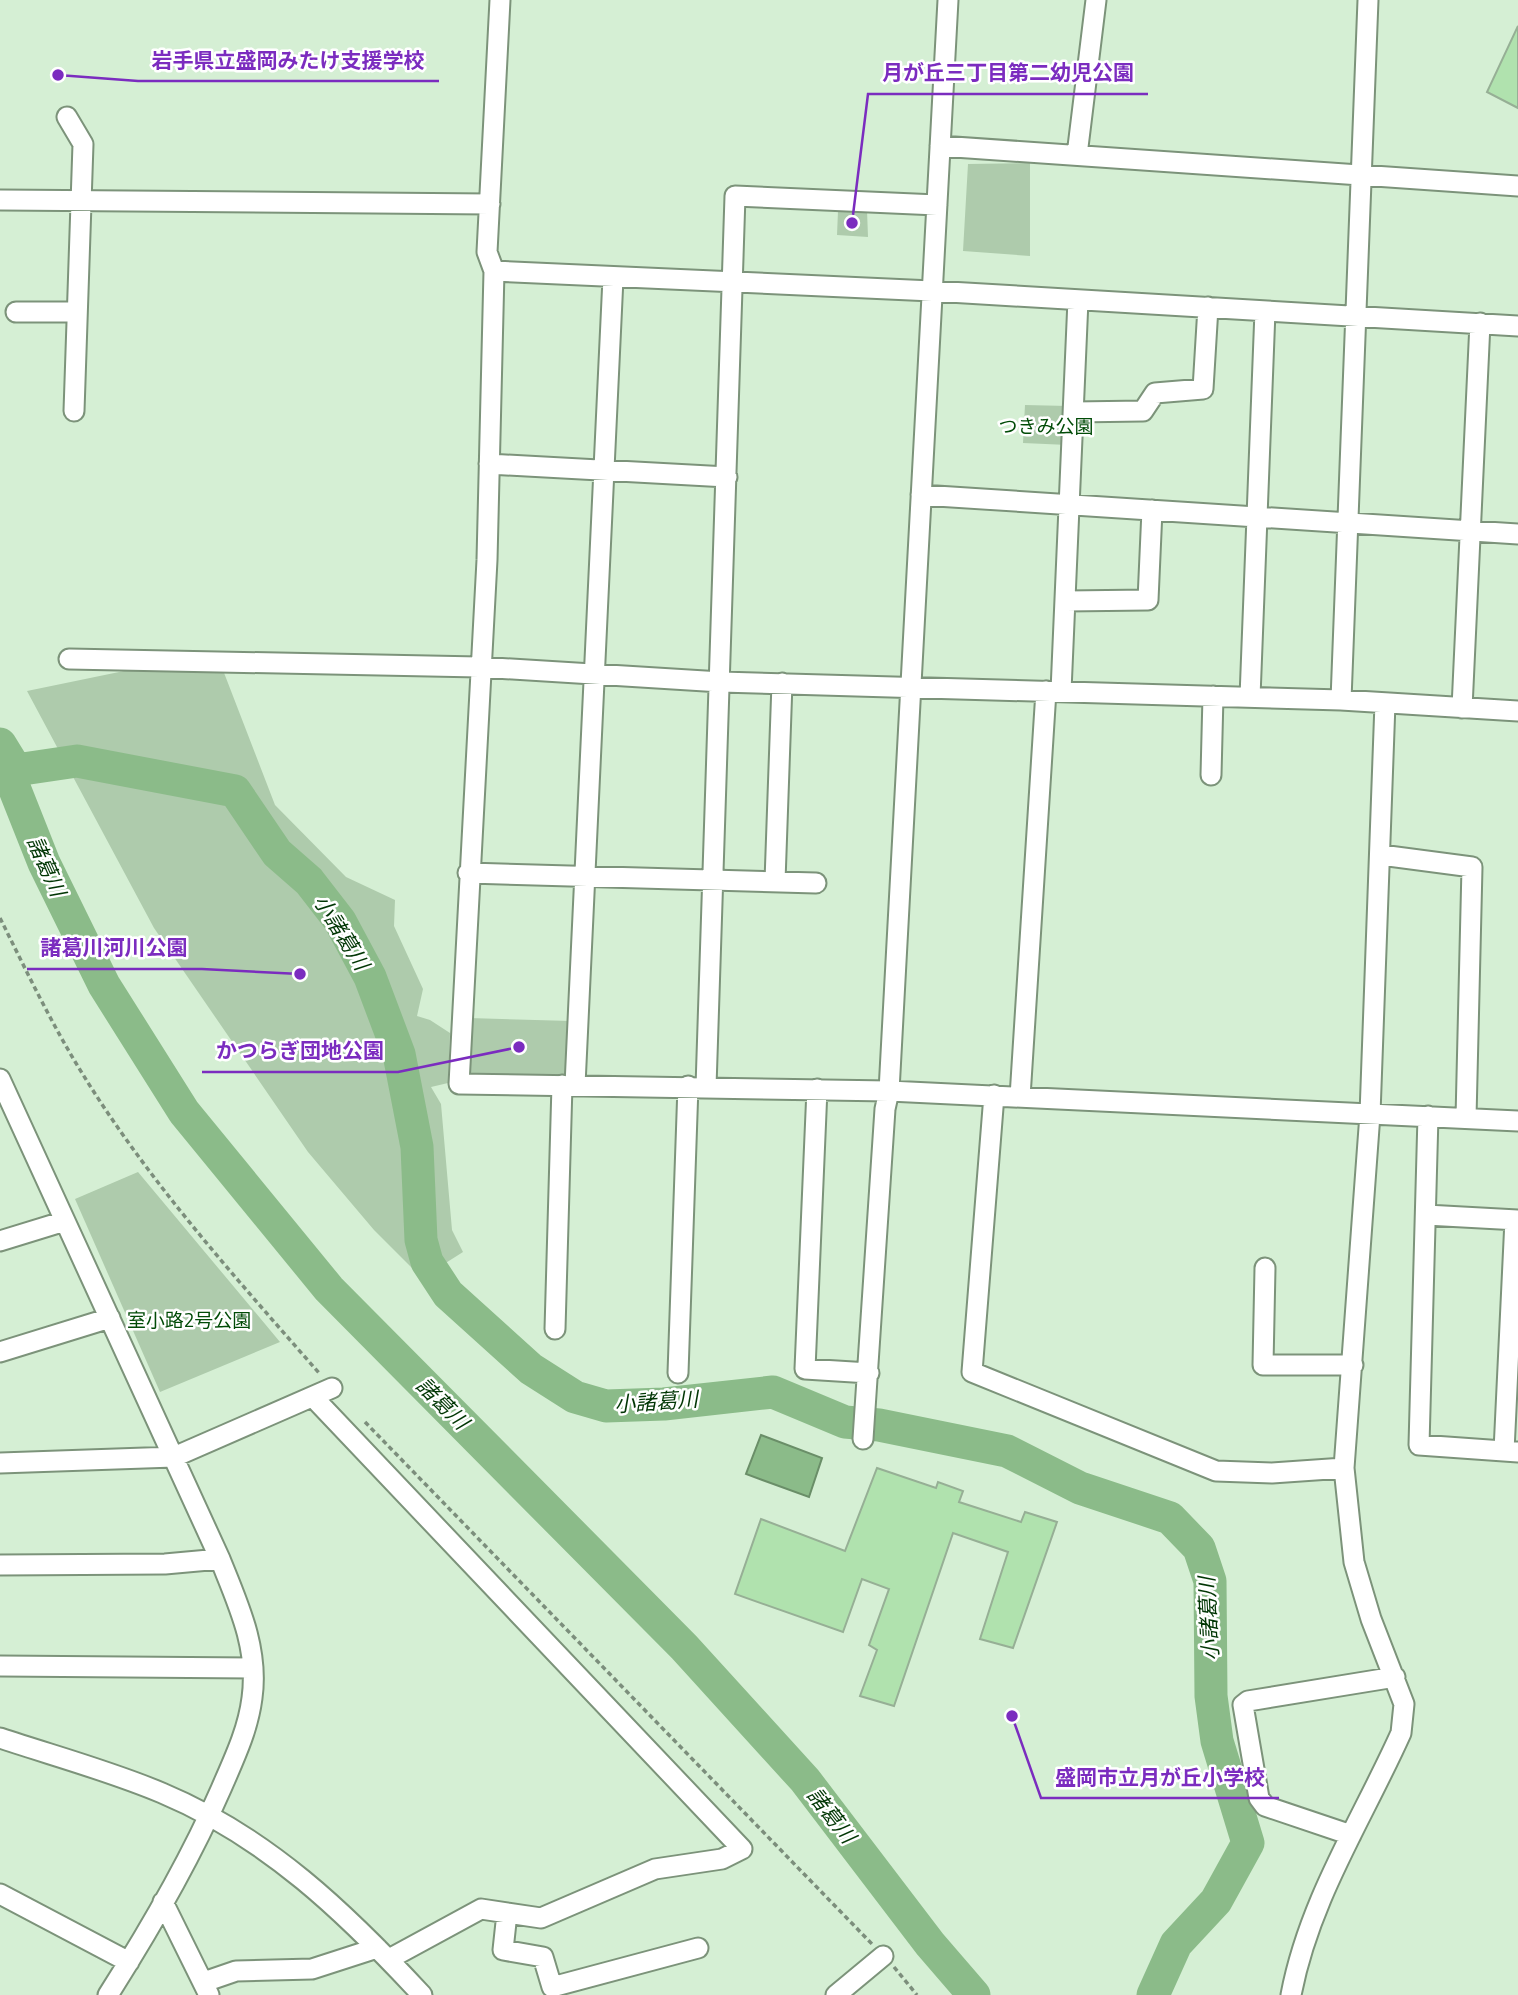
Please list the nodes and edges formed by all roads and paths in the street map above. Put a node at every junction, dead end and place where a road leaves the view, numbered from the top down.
1 (500, 0) edge
2 (948, 0) edge
3 (1096, 0) edge
4 (1368, 0) edge
5 (67, 117) dead end
6 (940, 146) junction
7 (1077, 155) junction
8 (1362, 175) junction
9 (1518, 186) edge
10 (0, 200) edge
11 (79, 202) junction
12 (490, 204) junction
13 (937, 205) junction
14 (494, 271) junction
15 (613, 278) junction
16 (732, 283) junction
17 (932, 291) junction
18 (1078, 300) junction
19 (1208, 307) junction
20 (1265, 311) junction
21 (16, 312) dead end
22 (76, 312) junction
23 (1356, 316) junction
24 (1480, 323) junction
25 (1518, 326) edge
26 (74, 411) dead end
27 (1074, 412) junction
28 (489, 464) junction
29 (606, 472) junction
30 (727, 477) junction
31 (921, 495) junction
32 (1071, 505) junction
33 (1152, 510) junction
34 (1256, 517) junction
35 (1348, 523) junction
36 (1470, 531) junction
37 (1518, 534) edge
38 (1066, 601) junction
39 (69, 659) dead end
40 (478, 667) junction
41 (597, 674) junction
42 (721, 682) junction
43 (782, 683) junction
44 (911, 686) junction
45 (1054, 691) junction
46 (1213, 696) junction
47 (1250, 697) junction
48 (1341, 700) junction
49 (1385, 703) junction
50 (1462, 708) junction
51 (1518, 711) edge
52 (1211, 775) dead end
53 (1381, 855) junction
54 (468, 873) junction
55 (586, 876) junction
56 (713, 879) junction
57 (775, 881) junction
58 (816, 883) dead end
59 (0, 918) edge
60 (0, 1079) edge
61 (569, 1085) junction
62 (697, 1086) junction
63 (817, 1089) junction
64 (890, 1091) junction
65 (994, 1096) junction
66 (1020, 1097) junction
67 (1370, 1114) junction
68 (1429, 1116) junction
69 (1466, 1118) junction
70 (1518, 1121) edge
71 (1426, 1215) junction
72 (1516, 1220) edge
73 (65, 1221) junction
74 (0, 1241) edge
75 (1265, 1268) dead end
76 (110, 1318) junction
77 (555, 1329) dead end
78 (0, 1352) edge
79 (1353, 1365) junction
80 (678, 1373) dead end
81 (869, 1373) junction
82 (332, 1388) joint
83 (313, 1397) junction
84 (361, 1418) dead end
85 (863, 1439) dead end
86 (1511, 1451) edge
87 (174, 1457) junction
88 (0, 1463) edge
89 (1344, 1468) junction
90 (220, 1559) junction
91 (0, 1565) edge
92 (0, 1666) edge
93 (253, 1668) junction
94 (1395, 1677) junction
95 (0, 1738) edge
96 (209, 1816) junction
97 (1351, 1835) junction
98 (0, 1894) edge
99 (163, 1902) junction
100 (507, 1913) junction
101 (698, 1948) dead end
102 (383, 1953) junction
103 (883, 1956) junction
104 (129, 1962) junction
105 (206, 1988) edge
106 (108, 1995) edge
107 (422, 1995) edge
108 (836, 1995) edge
109 (918, 1995) edge
110 (1291, 1995) edge

1 - 12 street
2 - 6 street
3 - 7 street
4 - 8 street
5 - 11 street
6 - 7 street
6 - 13 street
7 - 8 street
8 - 9 street
8 - 23 street
10 - 11 street
11 - 12 street
11 - 22 street
12 - 14 street
13 - 16 street
13 - 17 street
14 - 15 street
14 - 28 street
15 - 16 street
15 - 29 street
16 - 17 street
16 - 30 street
17 - 18 street
17 - 31 street
18 - 19 street
18 - 27 street
19 - 20 street
19 - 27 street
20 - 23 street
20 - 34 street
21 - 22 street
22 - 26 street
23 - 24 street
23 - 35 street
24 - 25 street
24 - 36 street
27 - 32 street
28 - 29 street
28 - 40 street
29 - 30 street
29 - 41 street
30 - 42 street
31 - 32 street
31 - 44 street
32 - 33 street
32 - 38 street
33 - 34 street
33 - 38 street
34 - 35 street
34 - 47 street
35 - 36 street
35 - 48 street
36 - 37 street
36 - 50 street
38 - 45 street
39 - 40 street
40 - 41 street
40 - 54 street
41 - 42 street
41 - 55 street
42 - 43 street
42 - 56 street
43 - 44 street
43 - 57 street
44 - 45 street
44 - 64 street
45 - 46 street
45 - 66 street
46 - 47 street
46 - 52 street
47 - 48 street
48 - 49 street
49 - 50 street
49 - 53 street
50 - 51 street
53 - 67 street
53 - 69 street
54 - 55 street
54 - 61 street
55 - 56 street
55 - 61 street
56 - 57 street
56 - 62 street
57 - 58 street
59 - 82 path
60 - 73 street
61 - 62 street
61 - 77 street
62 - 63 street
62 - 80 street
63 - 64 street
63 - 81 street
64 - 65 street
64 - 81 street
65 - 66 street
65 - 89 street
66 - 67 street
67 - 68 street
67 - 79 street
68 - 69 street
68 - 71 street
69 - 70 street
71 - 72 street
71 - 86 street
72 - 86 street
73 - 74 street
73 - 76 street
75 - 79 street
76 - 78 street
76 - 87 street
79 - 89 street
81 - 85 street
82 - 83 street
83 - 87 street
83 - 100 street
84 - 103 path
87 - 88 street
87 - 90 street
89 - 94 street
90 - 91 street
90 - 93 street
92 - 93 street
93 - 96 street
94 - 97 street
94 - 97 street
95 - 96 street
96 - 99 street
96 - 102 street
97 - 110 street
98 - 104 street
99 - 104 street
99 - 105 street
100 - 101 street
100 - 102 street
102 - 105 street
102 - 107 street
103 - 108 street
103 - 109 path
104 - 106 street

